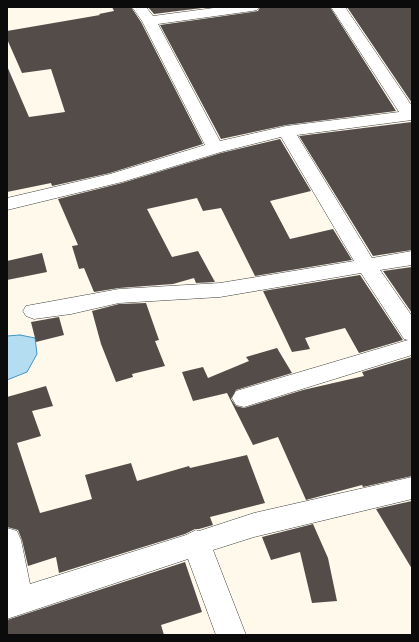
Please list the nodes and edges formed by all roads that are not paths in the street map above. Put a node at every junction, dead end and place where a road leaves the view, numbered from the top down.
1 (139, 7) edge
2 (252, 7) edge
3 (338, 7) edge
4 (149, 21) junction
5 (411, 115) edge
6 (286, 131) junction
7 (215, 148) junction
8 (7, 204) edge
9 (412, 258) edge
10 (367, 266) junction
11 (34, 312) dead end
12 (412, 333) edge
13 (412, 347) edge
14 (244, 398) dead end
15 (412, 488) edge
16 (7, 540) edge
17 (196, 542) junction
18 (13, 603) edge
19 (231, 635) edge

1 - 4 street
2 - 4 street
3 - 5 street
4 - 7 street
5 - 6 street
6 - 7 street
6 - 10 street
7 - 8 street
9 - 10 street
10 - 11 street
10 - 12 street
13 - 14 street
15 - 17 street
16 - 18 street
17 - 18 street
17 - 19 street

